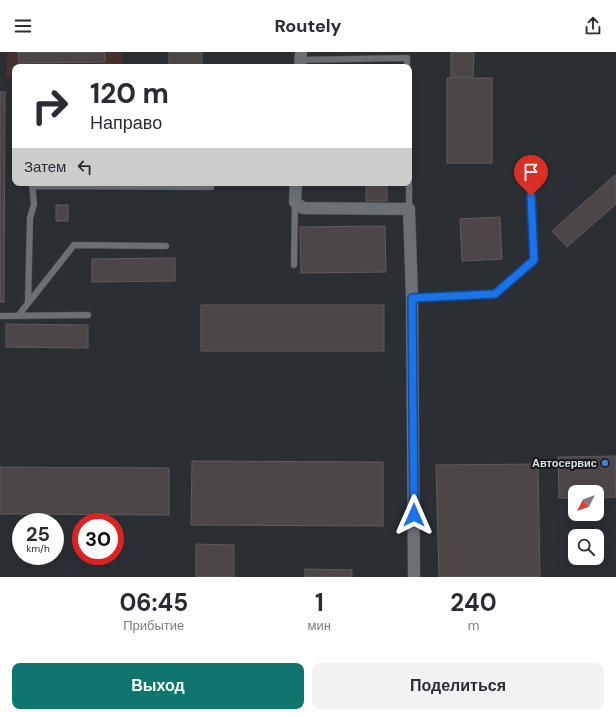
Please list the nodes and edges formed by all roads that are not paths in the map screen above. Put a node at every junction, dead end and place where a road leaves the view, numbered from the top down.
1 (300, 60) edge
2 (407, 64) edge
3 (33, 186) edge
4 (122, 186) edge
5 (296, 186) edge
6 (409, 186) edge
7 (211, 187) dead end
8 (531, 196) dead end
9 (295, 202) junction
10 (409, 209) junction
11 (166, 246) dead end
12 (294, 265) dead end
13 (412, 298) junction
14 (28, 302) junction
15 (88, 315) dead end
16 (0, 316) edge
17 (18, 316) junction
18 (414, 577) edge

1 - 2 lane
3 - 14 lane
4 - 7 lane
5 - 9 street
6 - 10 lane
8 - 13 lane
9 - 10 street
9 - 12 lane
10 - 13 street
11 - 14 lane
13 - 18 street
14 - 17 lane
15 - 17 lane
16 - 17 lane

